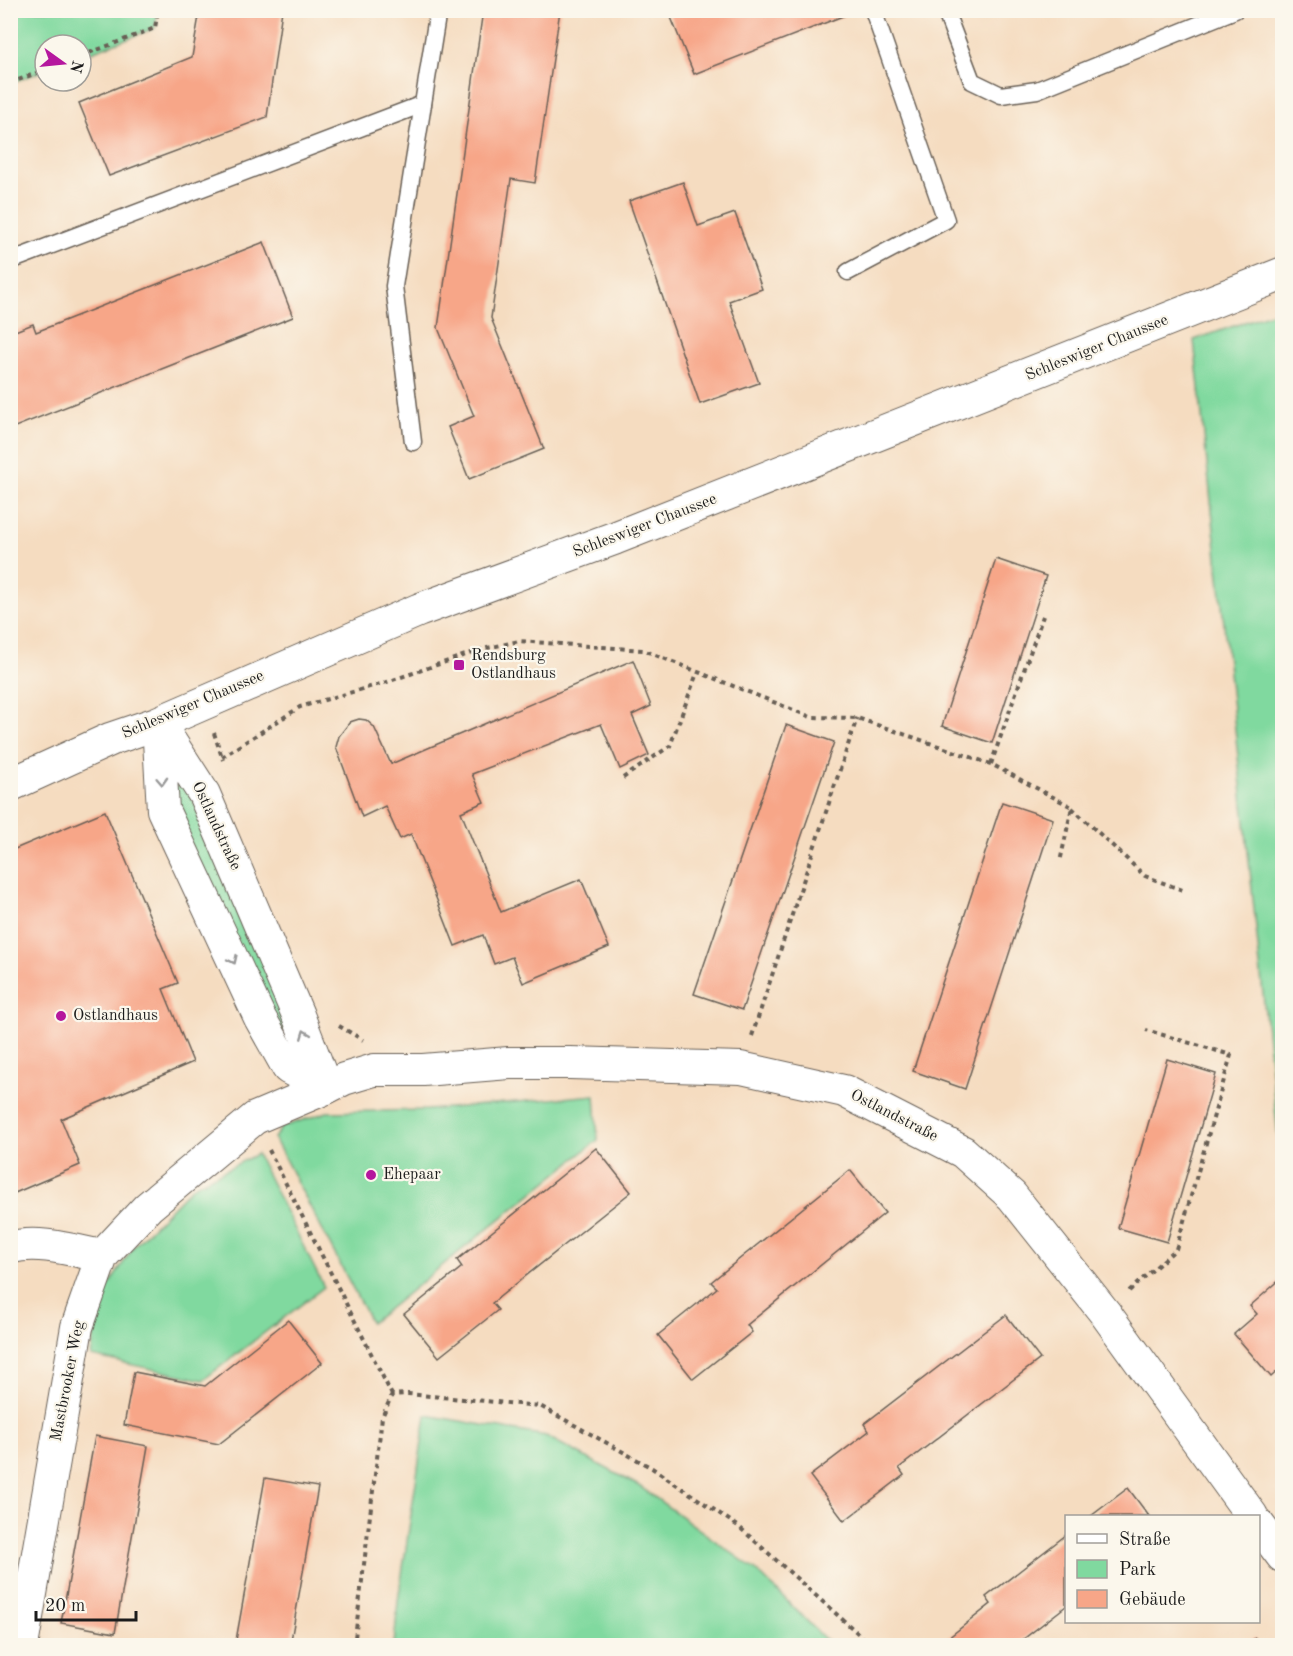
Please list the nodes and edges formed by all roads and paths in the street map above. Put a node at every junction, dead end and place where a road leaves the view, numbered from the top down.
1 (158, 10) edge
2 (438, 10) edge
3 (873, 10) edge
4 (945, 10) edge
5 (1235, 10) edge
6 (93, 51) edge
7 (33, 74) edge
8 (10, 83) edge
9 (423, 104) junction
10 (10, 261) edge
11 (848, 272) dead end
12 (1282, 274) edge
13 (413, 442) dead end
14 (1043, 616) dead end
15 (697, 673) junction
16 (202, 702) junction
17 (857, 718) junction
18 (158, 723) junction
19 (222, 757) junction
20 (991, 764) junction
21 (226, 768) dead end
22 (623, 778) dead end
23 (10, 785) edge
24 (1071, 807) junction
25 (1060, 862) dead end
26 (1185, 891) dead end
27 (331, 1021) dead end
28 (1146, 1030) dead end
29 (752, 1036) dead end
30 (370, 1043) dead end
31 (326, 1088) junction
32 (266, 1145) dead end
33 (10, 1248) edge
34 (102, 1256) junction
35 (1122, 1298) dead end
36 (392, 1395) junction
37 (1251, 1515) edge
38 (1260, 1527) edge
39 (1282, 1556) edge
40 (22, 1646) edge
41 (354, 1646) edge
42 (872, 1646) edge

1 - 6 path
2 - 9 lane
3 - 11 lane
4 - 5 lane
7 - 8 path
9 - 10 lane
9 - 13 lane
12 - 16 main road, Schleswiger Chaussee
14 - 20 path
15 - 17 path
15 - 19 path
15 - 22 path
16 - 18 main road, Schleswiger Chaussee
16 - 19 path
17 - 20 path
17 - 29 path
18 - 23 main road, Schleswiger Chaussee
31 -> 18 street, Ostlandstraße
18 -> 31 street
19 - 21 path
20 - 24 path
24 - 25 path
24 - 26 path
27 - 30 path
28 - 35 path
31 - 34 street, Mastbrooker Weg
31 - 37 street, Ostlandstraße
32 - 36 path
33 - 34 street
34 - 40 street, Mastbrooker Weg
36 - 41 path
36 - 42 path
38 - 39 street

